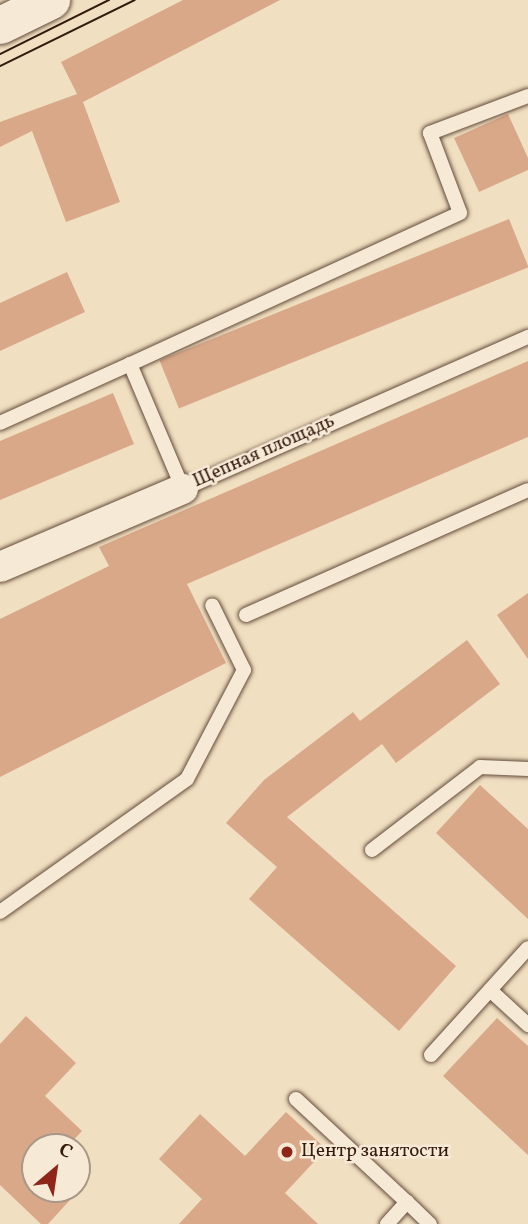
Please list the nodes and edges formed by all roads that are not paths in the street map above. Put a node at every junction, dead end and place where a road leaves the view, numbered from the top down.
1 (51, 0) edge
2 (0, 25) edge
3 (528, 96) edge
4 (528, 337) edge
5 (130, 364) junction
6 (0, 423) edge
7 (183, 489) junction
8 (528, 490) edge
9 (0, 567) edge
10 (212, 605) dead end
11 (246, 615) dead end
12 (528, 769) edge
13 (372, 850) dead end
14 (0, 912) edge
15 (528, 948) edge
16 (491, 990) junction
17 (528, 1025) edge
18 (431, 1055) dead end
19 (296, 1099) dead end
20 (407, 1202) junction
21 (387, 1224) edge
22 (430, 1224) edge

1 - 2 street
3 - 5 lane
4 - 7 lane, Щепная площадь
5 - 6 lane
5 - 7 lane
7 - 9 street, Щепная площадь
8 - 11 lane
10 - 14 lane
12 - 13 lane
15 - 16 lane
16 - 17 lane
16 - 18 lane
19 - 20 lane
20 - 21 lane
20 - 22 lane

